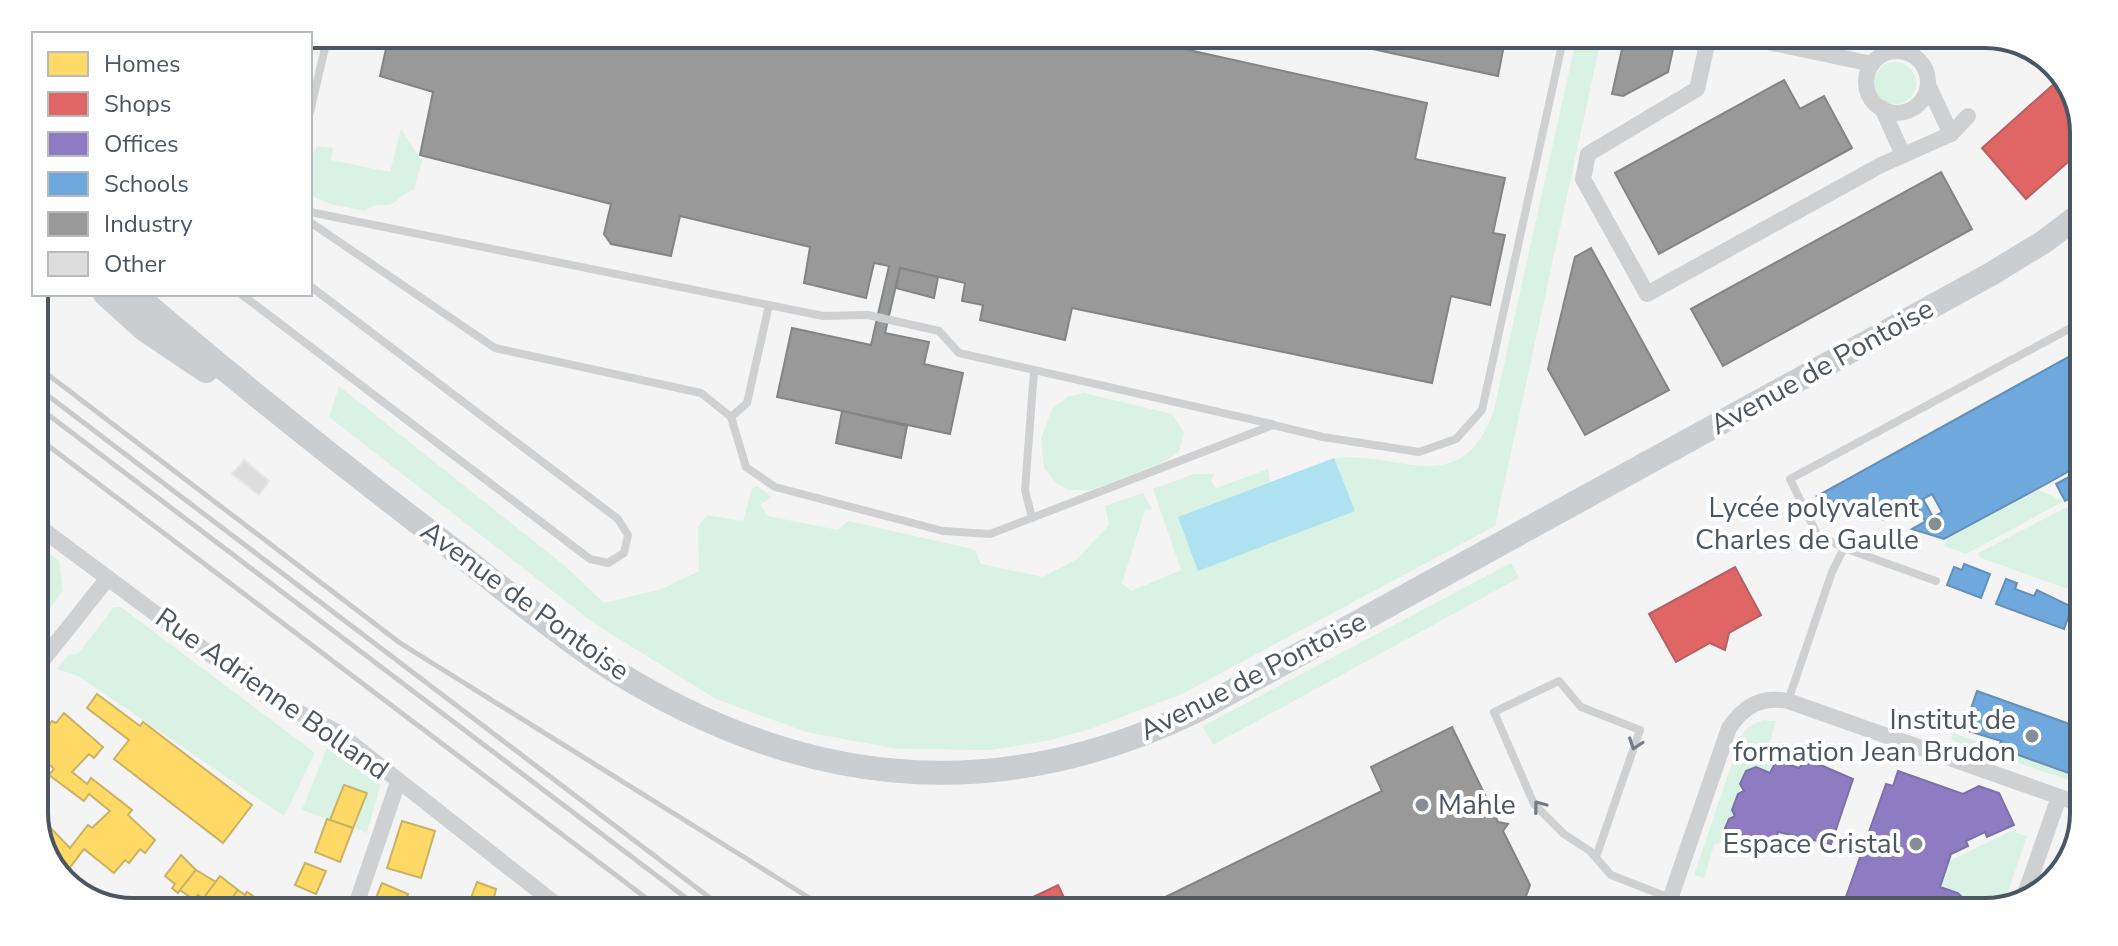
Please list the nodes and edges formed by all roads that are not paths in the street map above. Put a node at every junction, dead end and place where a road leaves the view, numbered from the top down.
1 (325, 48) edge
2 (1561, 48) edge
3 (1706, 48) edge
4 (1897, 48) edge
5 (1904, 48) edge
6 (1924, 48) edge
7 (1842, 49) edge
8 (1872, 64) junction
9 (1923, 65) junction
10 (1928, 85) junction
11 (312, 103) edge
12 (1882, 108) junction
13 (1968, 116) dead end
14 (1951, 134) junction
15 (1903, 155) junction
16 (312, 212) edge
17 (2070, 222) edge
18 (312, 223) edge
19 (312, 288) edge
20 (107, 296) edge
21 (137, 296) edge
22 (244, 296) edge
23 (769, 305) junction
24 (2070, 328) edge
25 (1034, 371) junction
26 (731, 417) junction
27 (282, 419) junction
28 (1273, 425) junction
29 (1032, 518) junction
30 (48, 533) edge
31 (1844, 548) junction
32 (108, 578) junction
33 (1936, 581) dead end
34 (48, 651) edge
35 (1788, 701) junction
36 (398, 782) junction
37 (2059, 797) junction
38 (2070, 801) edge
39 (1596, 857) junction
40 (2028, 886) edge
41 (358, 898) edge
42 (543, 898) edge
43 (1656, 898) edge
44 (1670, 898) edge

1 - 11 lane
2 - 28 lane
3 - 15 street
4 - 8 street
5 - 9 street
6 - 9 street
7 - 8 street
8 - 12 street
9 - 10 street
10 - 12 street
10 - 14 street
12 - 15 street
13 - 14 street
14 - 15 street
16 - 23 lane
17 - 27 main road, Avenue de Pontoise
18 - 26 lane
19 - 22 lane
20 - 27 main road, Avenue de Pontoise
21 - 27 main road, Avenue de Pontoise
23 - 25 lane
23 - 26 lane
24 - 31 lane
25 - 28 lane
25 - 29 lane
26 - 29 lane
28 - 29 lane
30 - 32 street, Rue Adrienne Bolland
31 - 33 lane
31 - 35 lane
32 - 34 street
32 - 36 street, Rue Adrienne Bolland
35 - 37 street
35 - 44 street
36 - 41 street, Rue Adrienne Bolland
36 - 42 street, Rue Adrienne Bolland
37 - 38 street
37 - 40 street
39 -> 39 lane
39 - 43 lane

